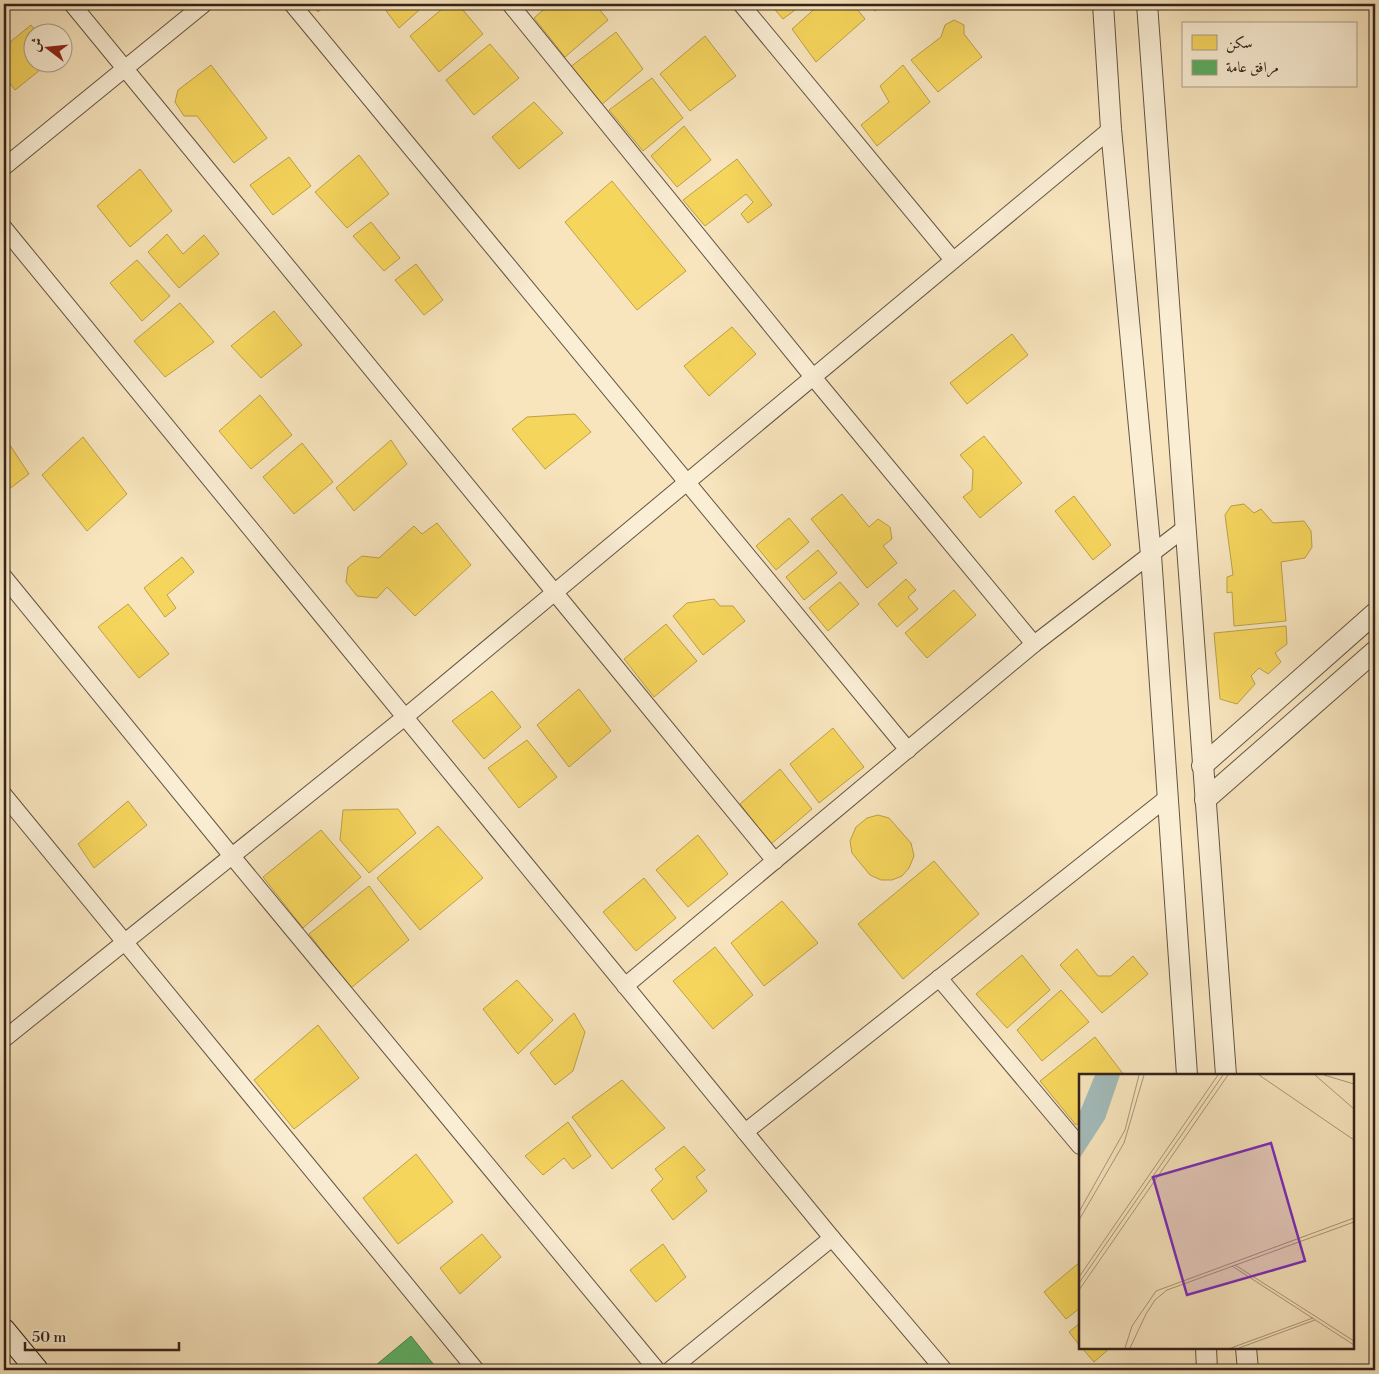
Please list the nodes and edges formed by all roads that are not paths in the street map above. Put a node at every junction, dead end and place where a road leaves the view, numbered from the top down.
1 (72, 4) edge
2 (204, 4) edge
3 (292, 4) edge
4 (510, 4) edge
5 (741, 4) edge
6 (1103, 4) edge
7 (1147, 4) edge
8 (125, 68) junction
9 (1111, 128) junction
10 (4, 167) edge
11 (4, 228) edge
12 (953, 260) junction
13 (813, 376) junction
14 (687, 482) junction
15 (1185, 528) junction
16 (1151, 555) junction
17 (4, 577) edge
18 (553, 593) junction
19 (1375, 613) edge
20 (1034, 644) junction
21 (1375, 651) edge
22 (404, 717) junction
23 (908, 750) junction
24 (1202, 766) junction
25 (4, 795) edge
26 (1168, 797) junction
27 (1205, 800) junction
28 (231, 856) junction
29 (774, 861) junction
30 (124, 941) junction
31 (939, 978) junction
32 (625, 986) junction
33 (4, 1038) edge
34 (1187, 1074) edge
35 (1226, 1074) edge
36 (745, 1132) junction
37 (1079, 1145) edge
38 (832, 1238) junction
39 (4, 1330) edge
40 (1206, 1349) edge
41 (1246, 1349) edge
42 (37, 1370) edge
43 (476, 1370) edge
44 (657, 1370) edge
45 (670, 1370) edge
46 (944, 1370) edge
47 (1207, 1370) edge
48 (1248, 1370) edge

1 - 8 street
2 - 8 street
3 - 14 street
4 - 13 street
5 - 12 street
6 - 9 street
7 - 15 street
8 - 10 street
8 - 18 street
9 - 12 street
9 - 16 street
11 - 22 street
12 - 13 street
13 - 14 street
13 - 20 street
14 - 18 street
14 - 23 street
15 - 16 street
15 - 24 street
16 - 20 street
16 - 26 street
17 - 28 street
18 - 22 street
18 - 29 street
19 - 24 street
20 - 23 street
21 - 27 street
22 - 28 street
22 - 32 street
23 - 29 street
24 - 27 street
25 - 30 street
26 - 31 street
26 - 34 street
27 - 35 street
28 - 30 street
28 - 44 street
29 - 32 street
30 - 33 street
30 - 43 street
31 - 36 street
31 - 37 street
32 - 36 street
36 - 38 street
38 - 45 street
38 - 46 street
39 - 42 main road
40 - 47 street
41 - 48 street

